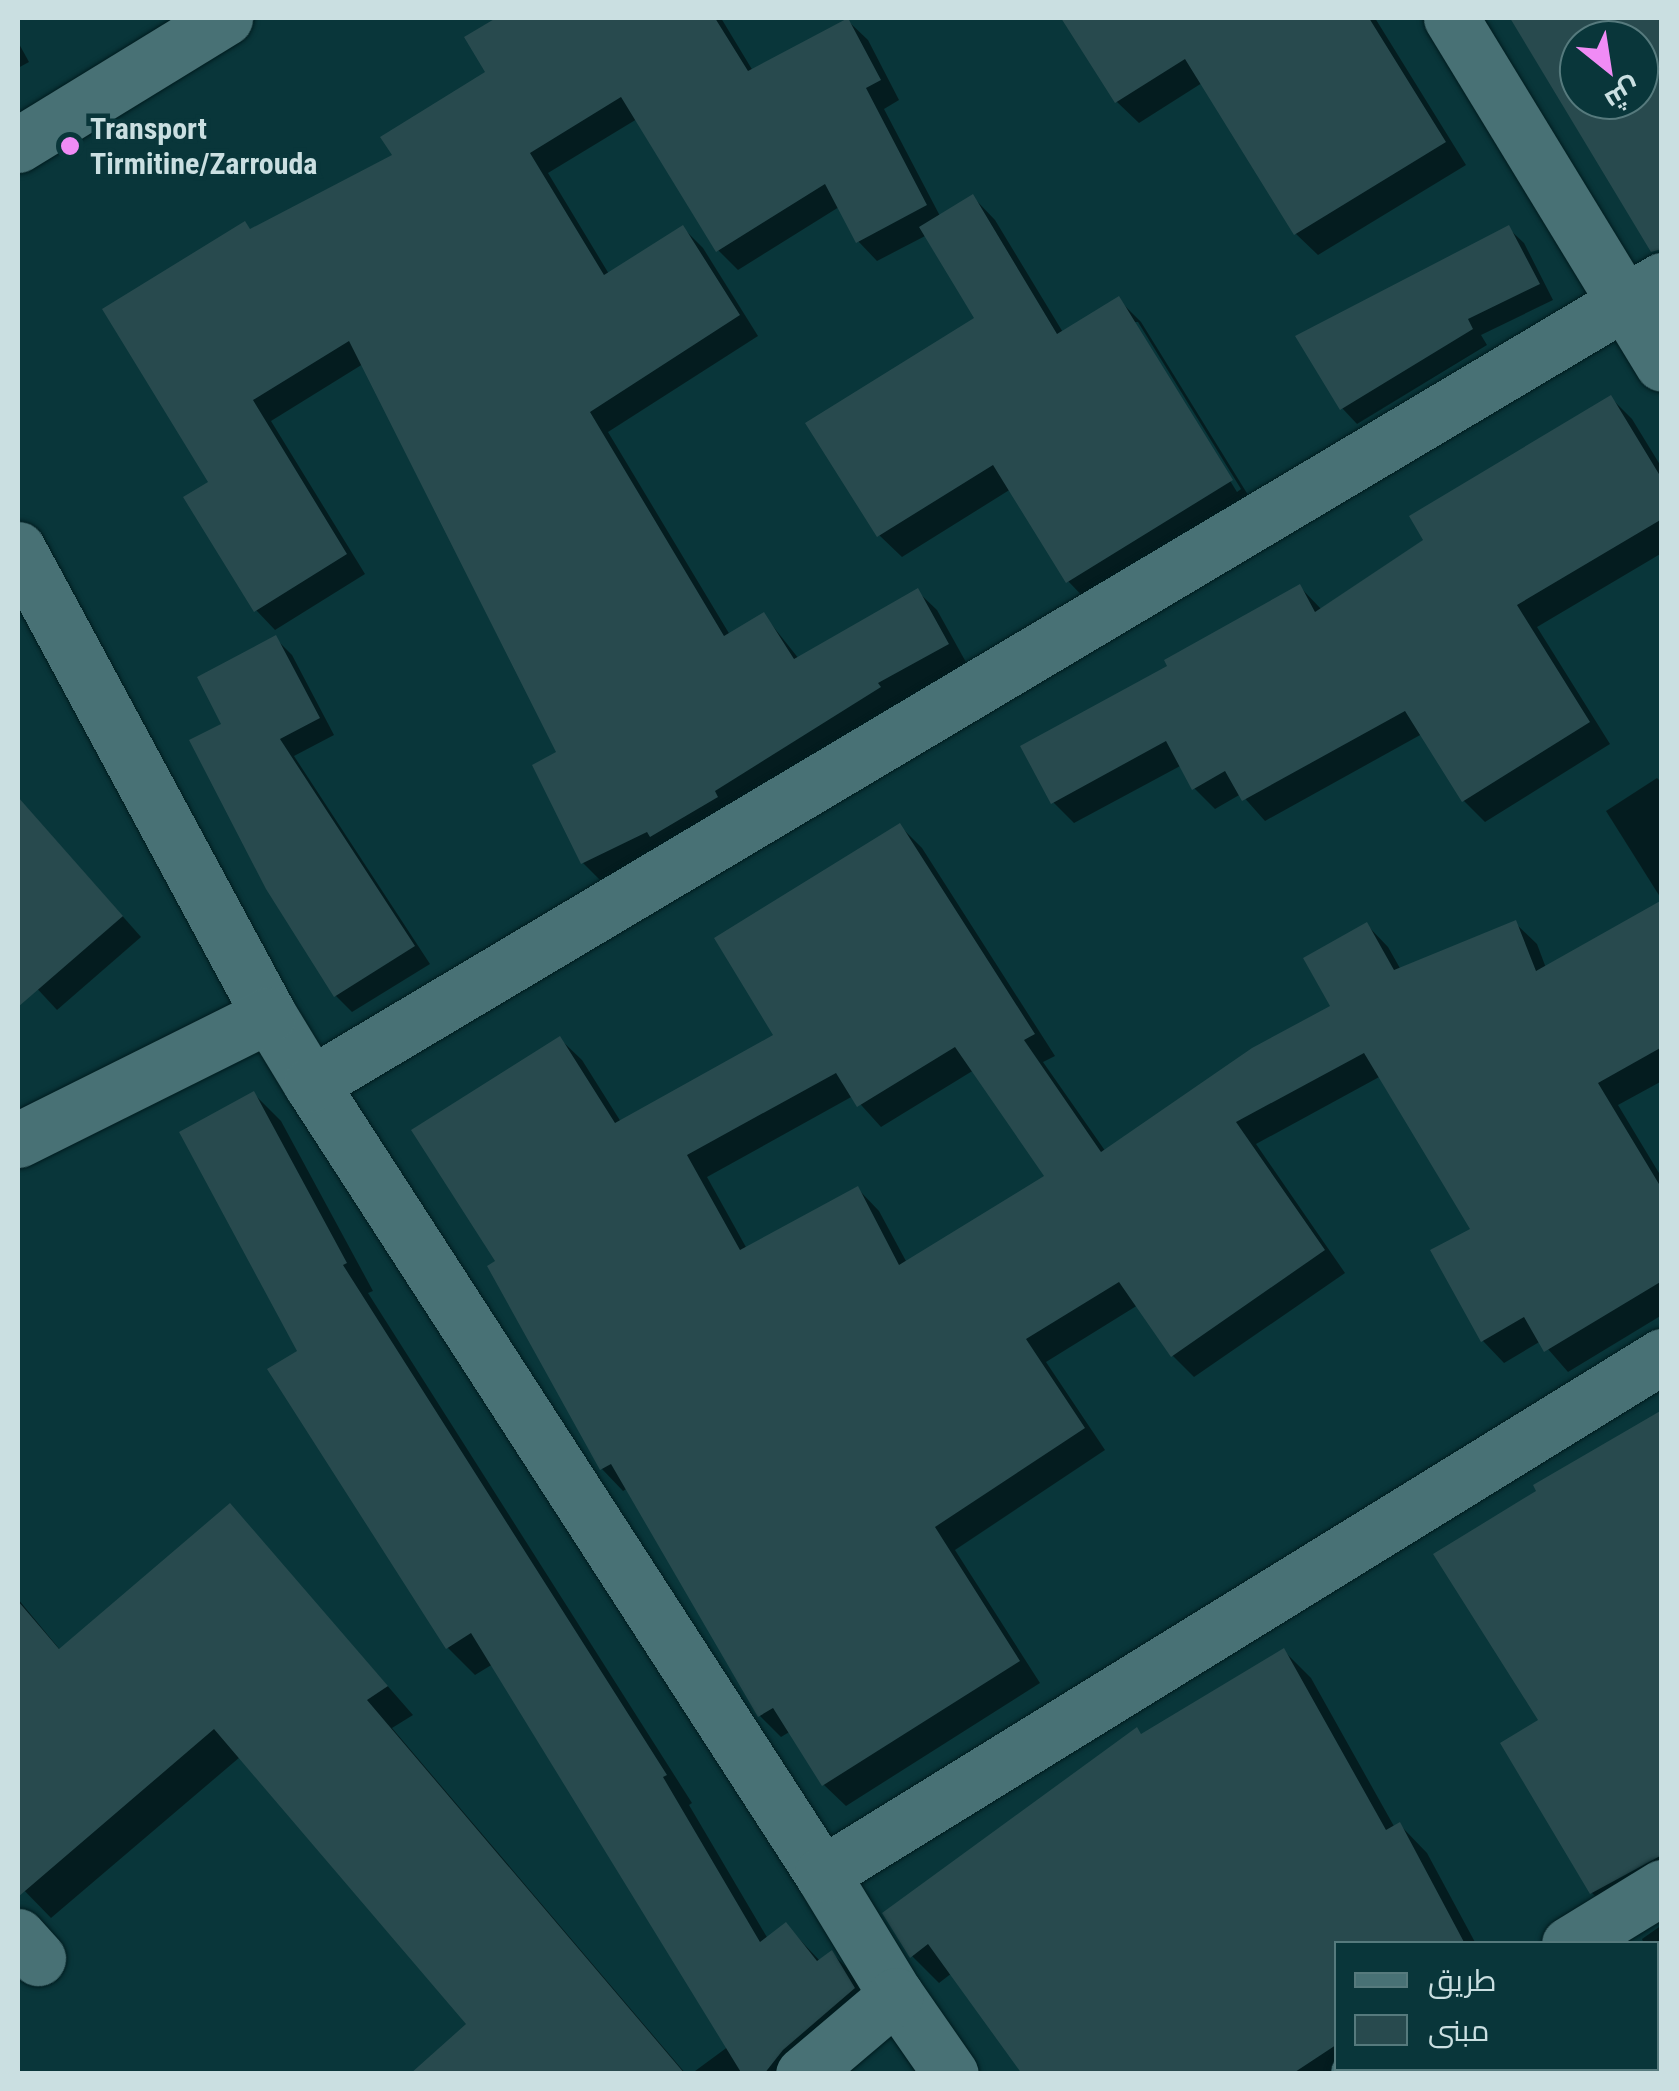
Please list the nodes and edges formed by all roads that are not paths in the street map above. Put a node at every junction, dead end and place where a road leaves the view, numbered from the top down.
1 (226, 18) edge
2 (1451, 18) edge
3 (18, 145) edge
4 (1643, 291) edge
5 (1662, 364) edge
6 (18, 549) edge
7 (269, 1015) junction
8 (311, 1084) junction
9 (18, 1140) edge
10 (1662, 1356) edge
11 (822, 1874) junction
12 (1662, 1887) edge
13 (1574, 1941) edge
14 (896, 1995) junction
15 (803, 2074) edge
16 (951, 2074) edge

1 - 3 street
2 - 4 street
4 - 5 street
4 - 8 street
6 - 7 street
7 - 8 street
7 - 9 street
8 - 11 street
10 - 11 street
11 - 14 street
12 - 13 street
14 - 15 street
14 - 16 street

